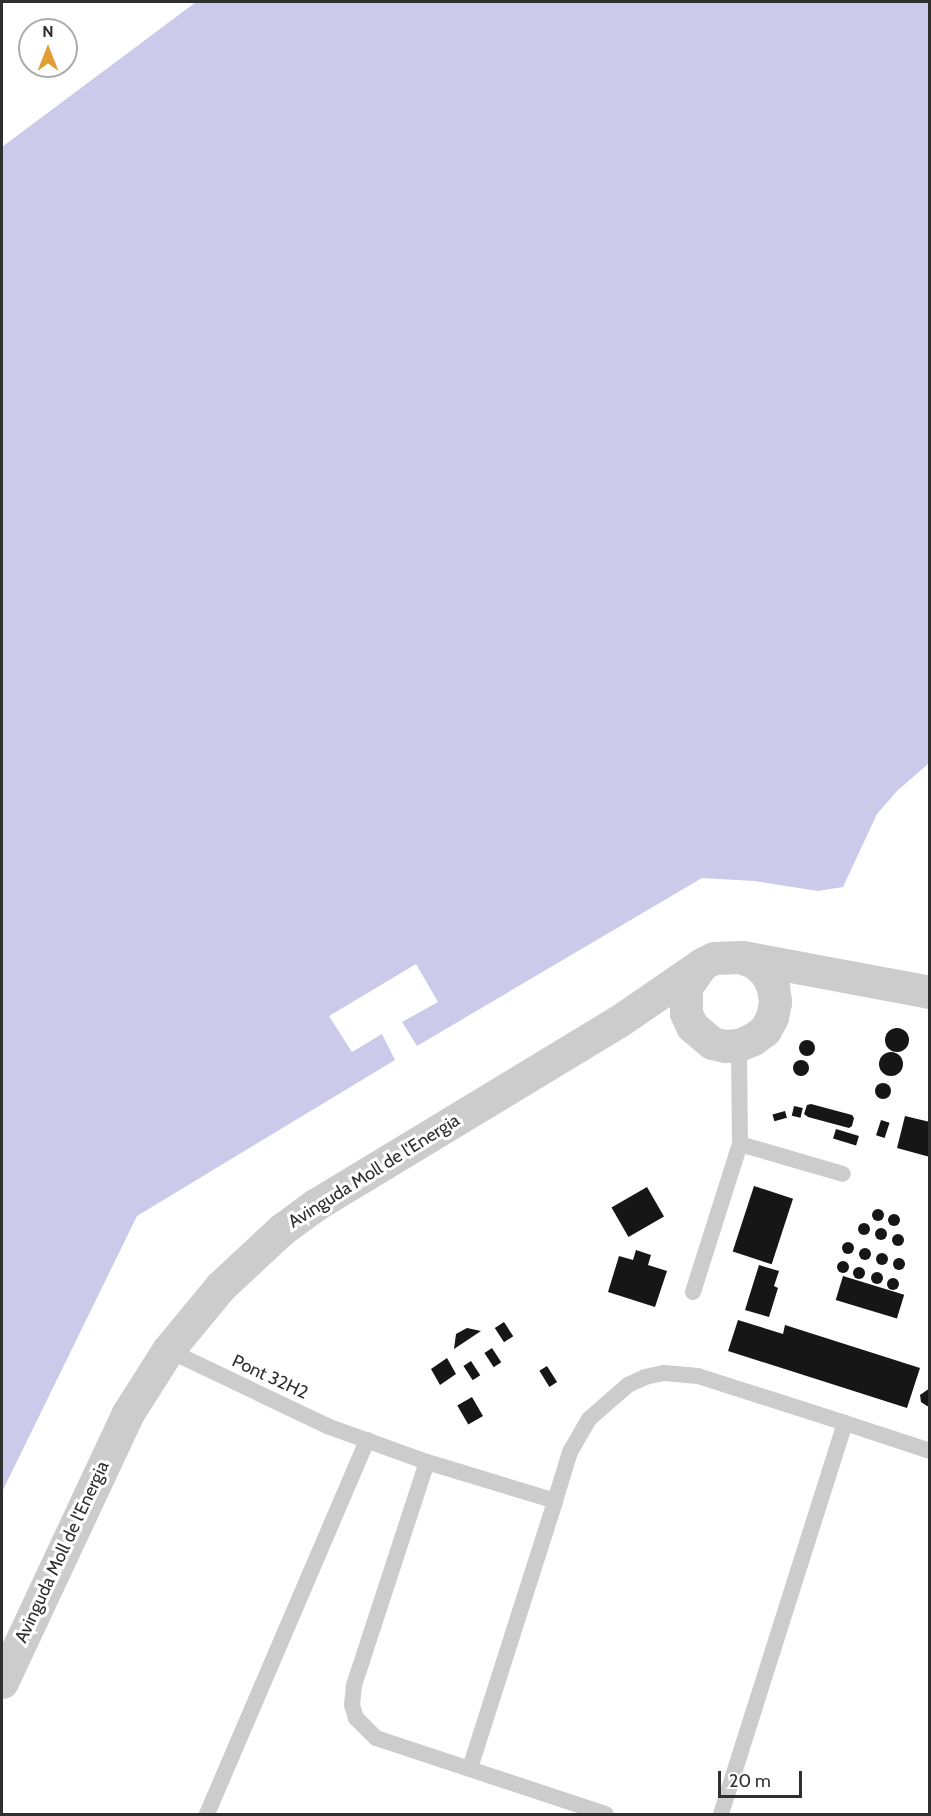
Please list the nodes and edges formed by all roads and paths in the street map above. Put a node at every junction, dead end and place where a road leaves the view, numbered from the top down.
1 (741, 957) junction
2 (702, 964) junction
3 (858, 977) junction
4 (930, 992) edge
5 (772, 1017) junction
6 (619, 1021) junction
7 (692, 1026) junction
8 (739, 1045) junction
9 (741, 1144) junction
10 (843, 1174) dead end
11 (693, 1292) dead end
12 (168, 1350) junction
13 (845, 1423) junction
14 (367, 1440) junction
15 (930, 1451) edge
16 (427, 1462) junction
17 (555, 1501) junction
18 (2, 1682) edge
19 (470, 1768) junction
20 (207, 1815) edge
21 (606, 1815) edge
22 (721, 1815) edge

1 - 2 street, Avinguda Moll de l'Energia
1 - 3 street, Avinguda Moll de l'Energia
1 - 5 street
2 - 6 street, Avinguda Moll de l'Energia
2 - 7 street
3 - 4 street, Avinguda Moll de l'Energia
3 - 5 street
5 - 8 street
6 - 7 street, Avinguda Moll de l'Energia
6 - 12 street, Avinguda Moll de l'Energia
7 - 8 street, Avinguda Moll de l'Energia
8 - 9 lane
9 - 10 lane
9 - 11 lane
12 - 14 lane, Pont 32H2
12 - 18 street, Avinguda Moll de l'Energia
13 - 15 lane
13 - 17 lane
13 - 22 lane
14 - 16 lane, Pont 32H2
14 - 20 lane
16 - 17 lane, Pont 32H2
16 - 19 lane
17 - 19 lane
19 - 21 lane

